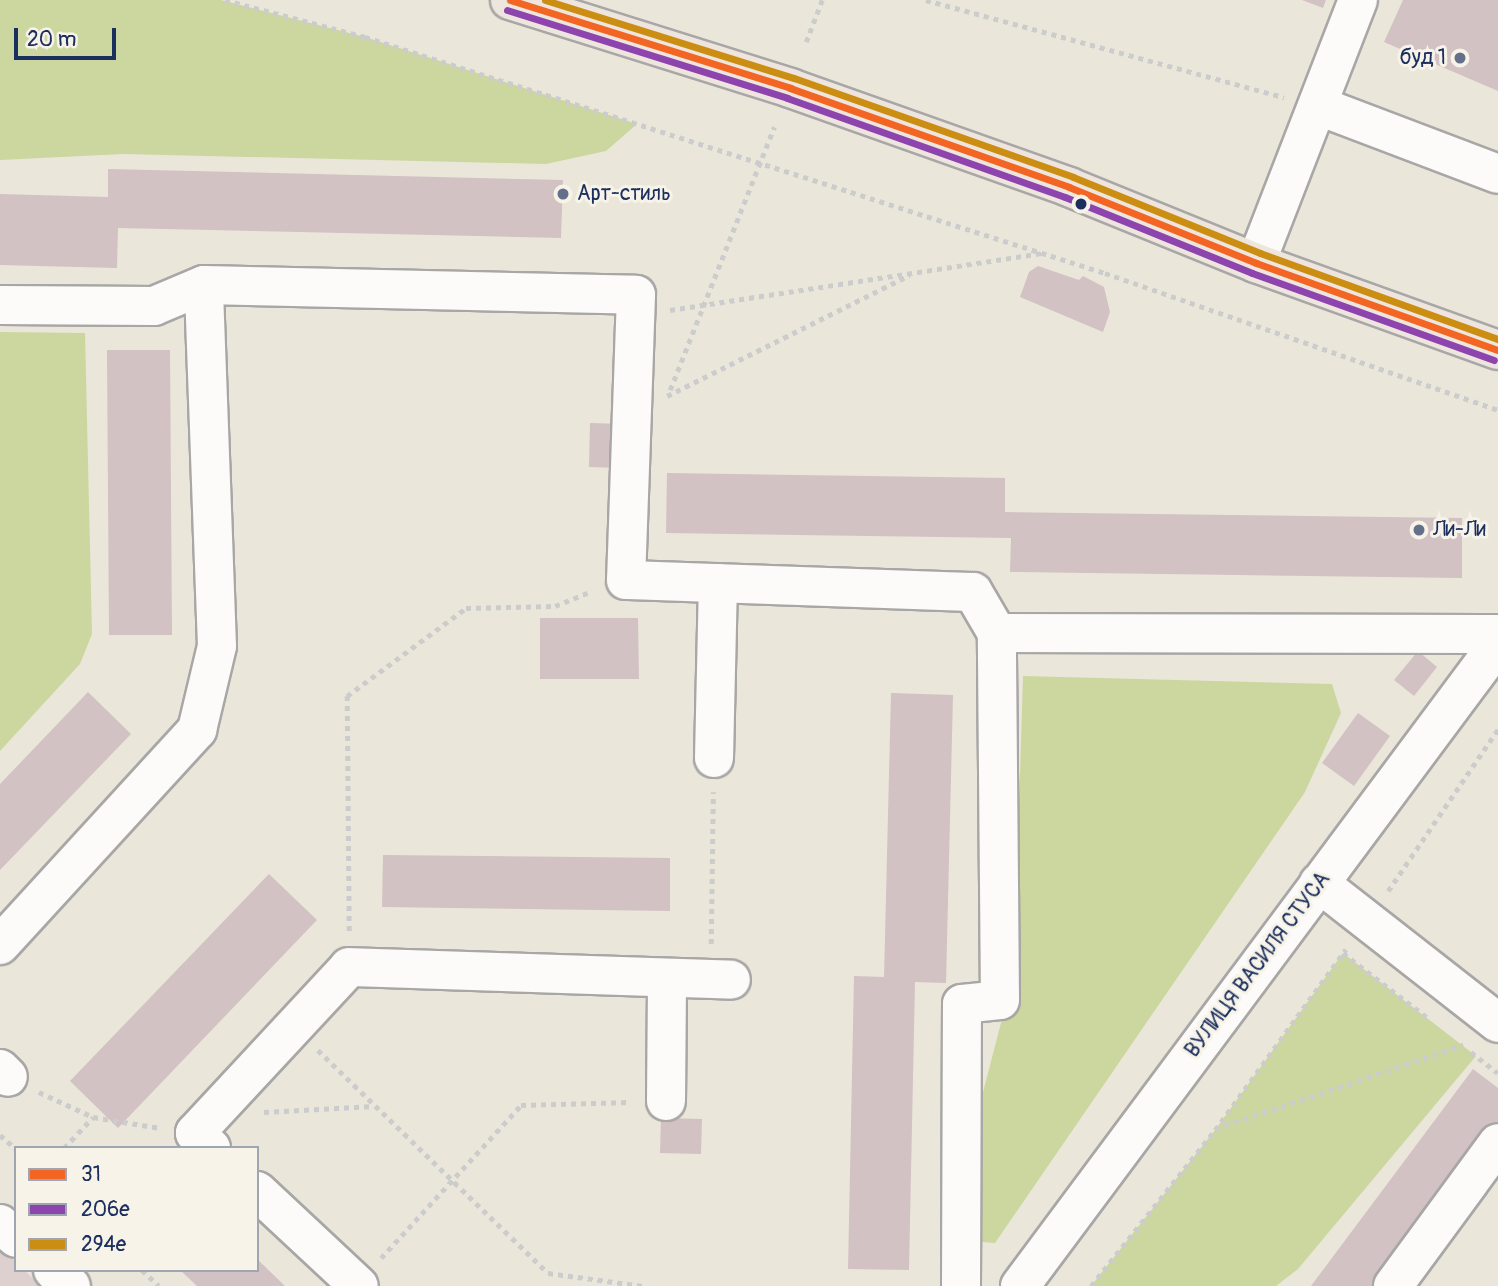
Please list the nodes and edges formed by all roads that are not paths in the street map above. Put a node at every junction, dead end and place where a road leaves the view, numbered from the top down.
1 (510, 0) edge
2 (1358, 0) edge
3 (1319, 106) junction
4 (1498, 174) edge
5 (1256, 263) junction
6 (204, 285) junction
7 (0, 305) edge
8 (1498, 350) edge
9 (718, 583) junction
10 (997, 633) junction
11 (1498, 634) edge
12 (1498, 644) edge
13 (714, 758) road end
14 (1319, 883) junction
15 (0, 945) edge
16 (667, 979) junction
17 (721, 980) road end
18 (1498, 1023) edge
19 (666, 1101) road end
20 (206, 1132) edge
21 (1498, 1143) edge
22 (259, 1193) edge
23 (0, 1224) edge
24 (14, 1236) edge
25 (55, 1272) edge
26 (358, 1285) edge
27 (71, 1286) edge
28 (961, 1286) edge
29 (1020, 1286) edge
30 (1393, 1286) edge

1 - 5 main road
2 - 3 street
3 - 4 street
3 - 5 street
5 - 8 main road
6 - 7 street
6 - 9 street
6 - 15 street
9 - 10 street
9 - 13 street
10 - 11 street
10 - 28 street
12 - 14 street, ВУЛИЦЯ ВАСИЛЯ СТУСА
14 - 18 street
14 - 29 street, ВУЛИЦЯ ВАСИЛЯ СТУСА
16 - 17 street
16 - 19 street
16 - 20 street
21 - 30 street
22 - 26 street
23 - 24 street
25 - 27 street

